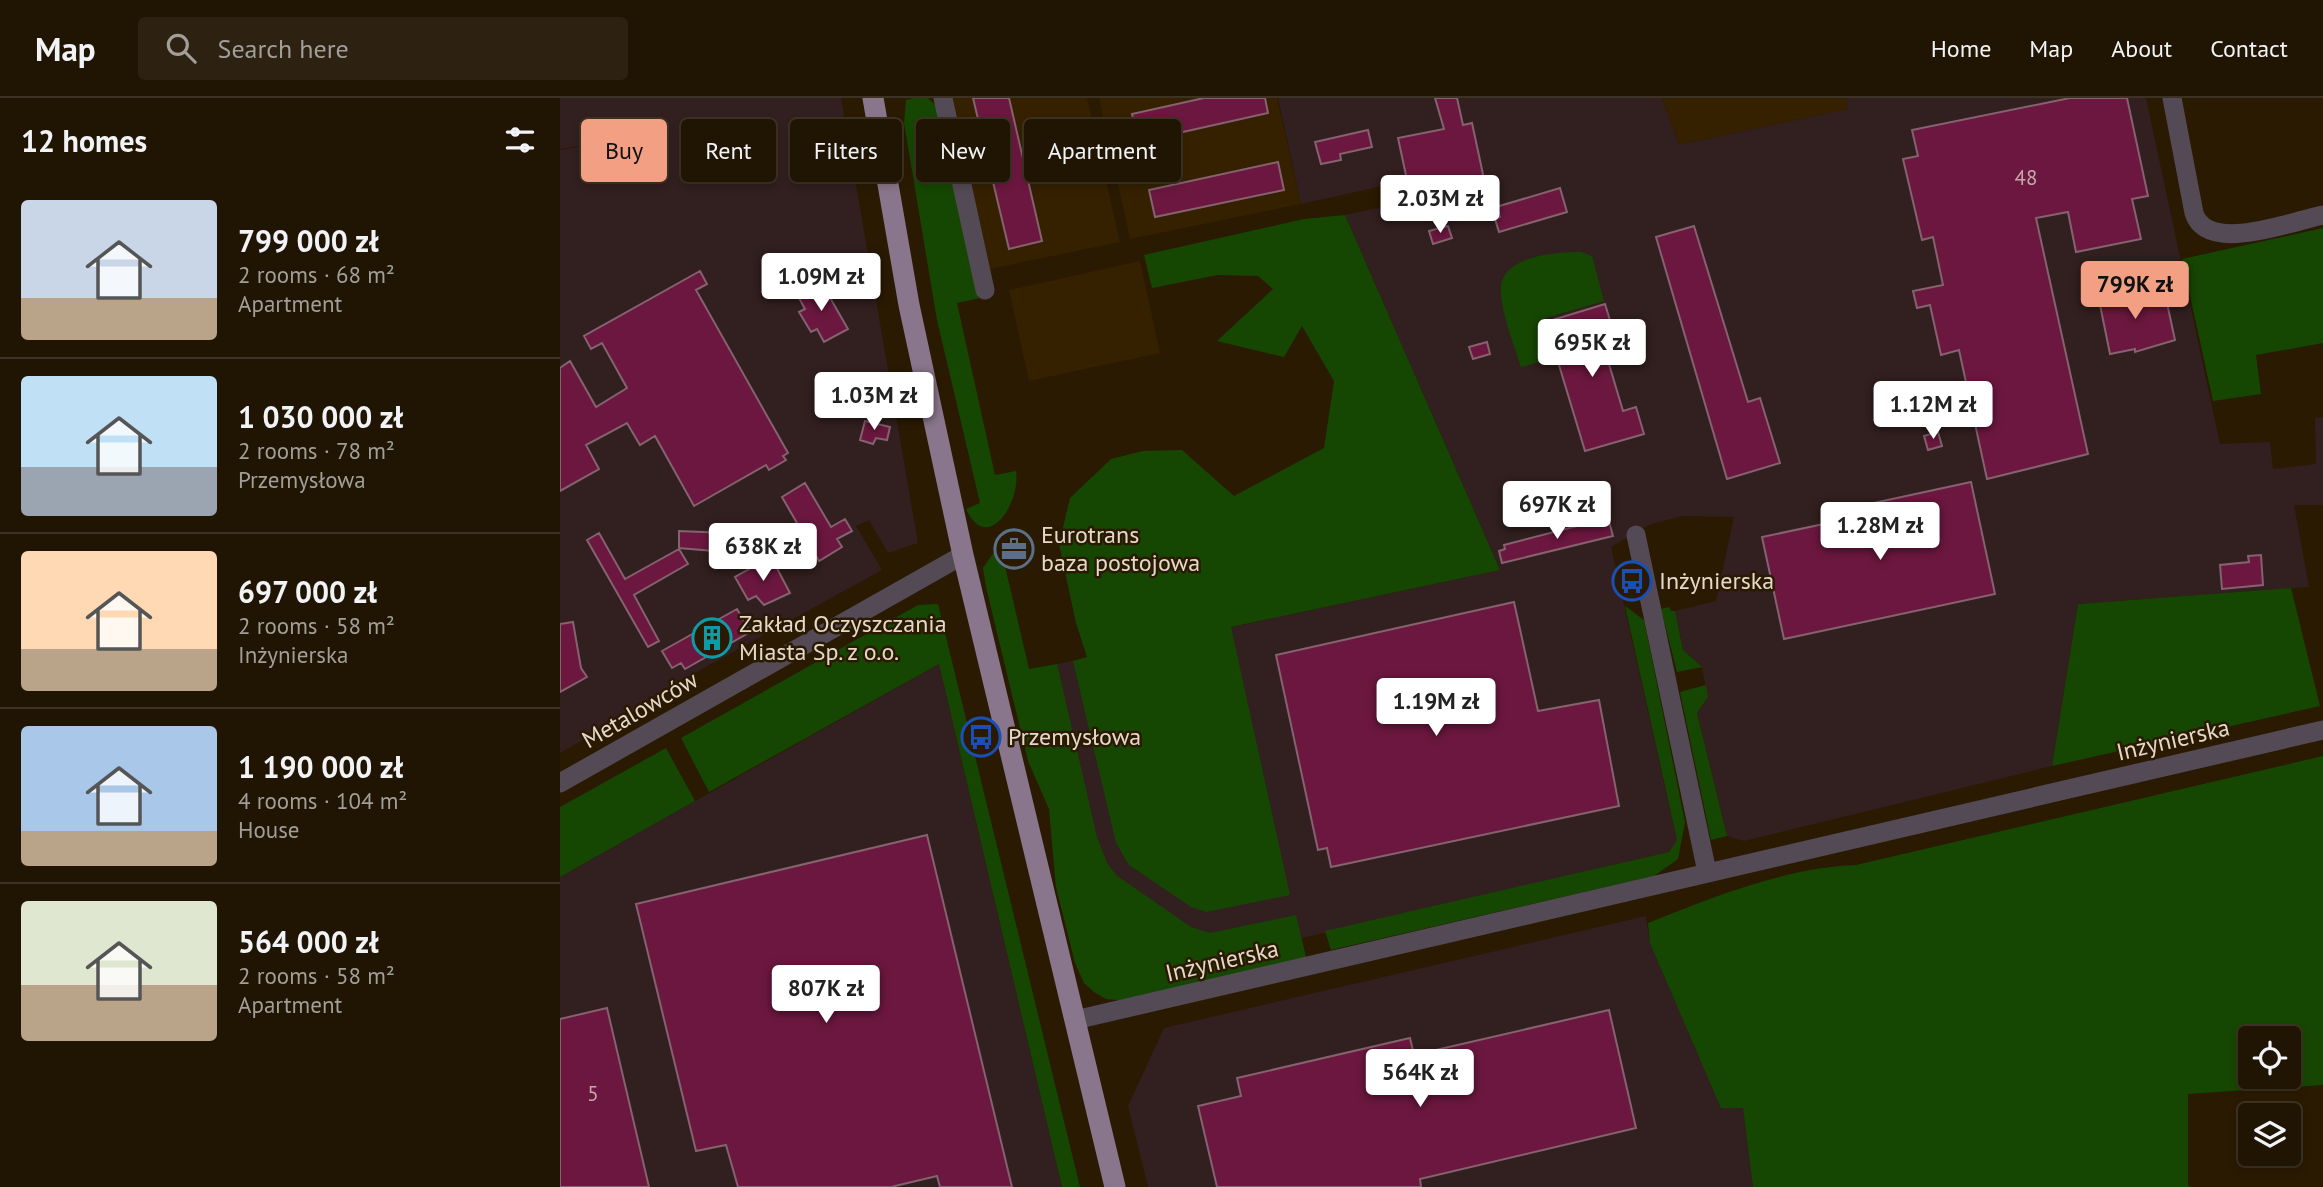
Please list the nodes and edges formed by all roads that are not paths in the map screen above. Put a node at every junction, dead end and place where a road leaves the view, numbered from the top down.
1 (873, 98) edge
2 (943, 98) edge
3 (2172, 98) edge
4 (2323, 215) edge
5 (985, 290) dead end
6 (1636, 535) dead end
7 (963, 555) junction
8 (2323, 730) edge
9 (560, 783) edge
10 (1707, 873) junction
11 (1075, 1020) junction
12 (1115, 1187) edge

1 - 7 main road
2 - 5 street
3 - 4 street
6 - 10 street
7 - 9 street, Metalowców
7 - 11 main road
8 - 10 street, Inżynierska
10 - 11 street, Inżynierska
11 - 12 main road

